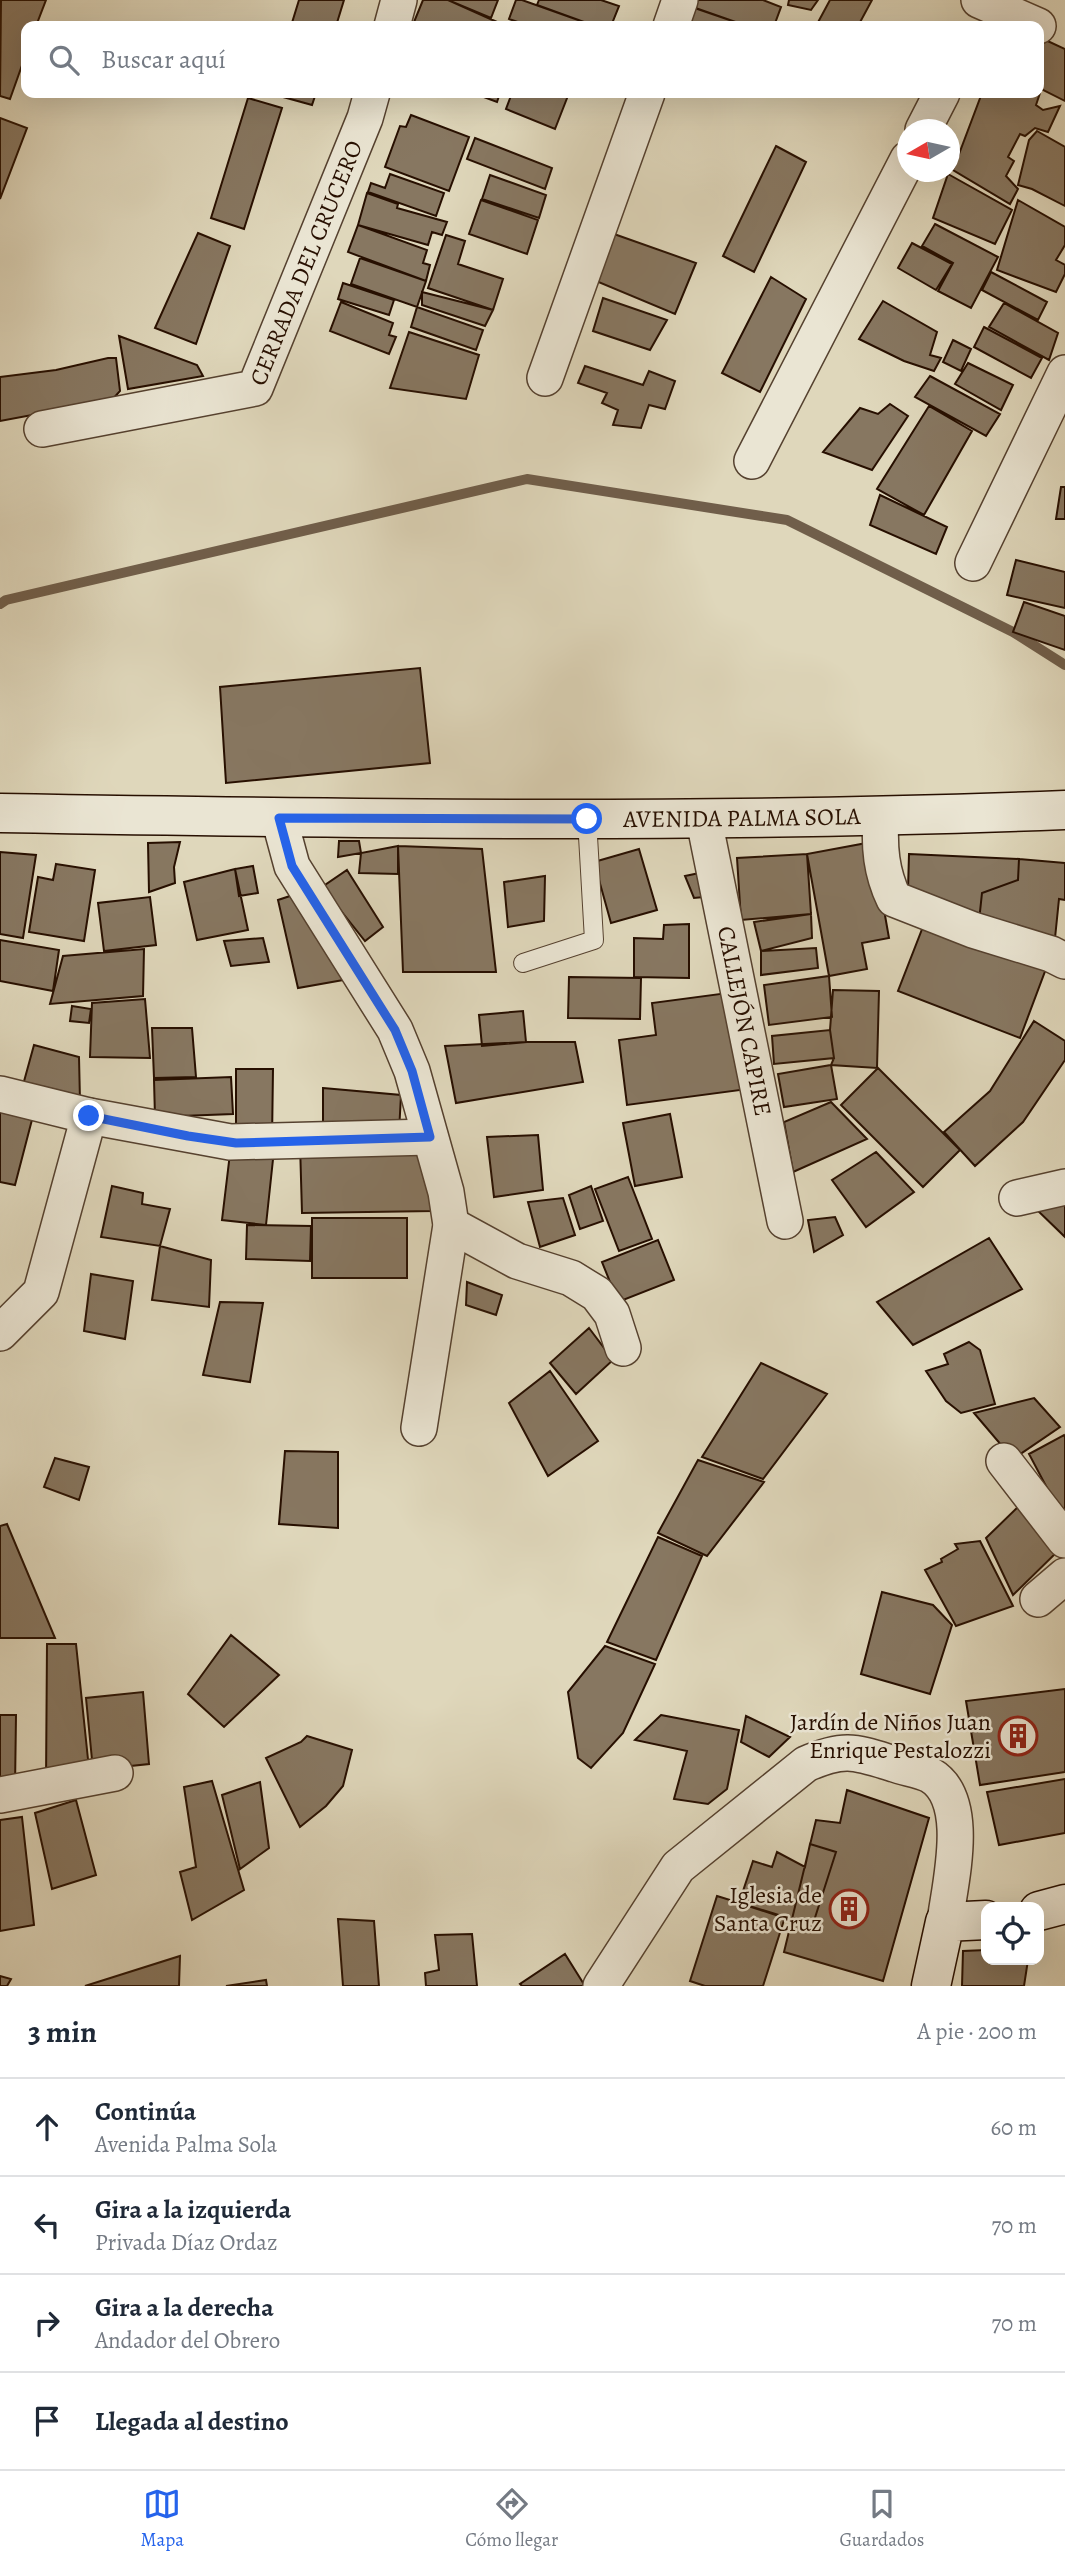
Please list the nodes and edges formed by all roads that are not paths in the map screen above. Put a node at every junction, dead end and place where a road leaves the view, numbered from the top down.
1 (399, 0) edge
2 (680, 0) edge
3 (979, 0) edge
4 (393, 21) edge
5 (673, 21) edge
6 (973, 21) edge
7 (1025, 21) edge
8 (1044, 29) edge
9 (1065, 38) edge
10 (371, 98) edge
11 (645, 98) edge
12 (939, 98) edge
13 (929, 119) edge
14 (897, 180) edge
15 (1065, 373) edge
16 (545, 377) dead end
17 (42, 429) dead end
18 (752, 461) dead end
19 (973, 562) dead end
20 (1065, 810) edge
21 (0, 813) edge
22 (881, 817) junction
23 (279, 818) junction
24 (587, 819) junction
25 (704, 820) junction
26 (1065, 961) edge
27 (523, 963) dead end
28 (0, 1094) edge
29 (89, 1116) junction
30 (430, 1137) junction
31 (1065, 1187) edge
32 (1017, 1198) dead end
33 (785, 1221) dead end
34 (451, 1225) junction
35 (5, 1328) edge
36 (623, 1348) dead end
37 (419, 1428) dead end
38 (1004, 1461) dead end
39 (1065, 1540) edge
40 (1065, 1576) edge
41 (1038, 1599) dead end
42 (115, 1773) dead end
43 (0, 1795) edge
44 (1065, 1904) edge
45 (1044, 1910) edge
46 (981, 1920) edge
47 (945, 1922) junction
48 (601, 1986) edge
49 (931, 1986) edge

1 - 4 street
2 - 5 street
3 - 6 street
3 - 7 street
8 - 9 street
10 - 17 street, CERRADA DEL CRUCERO
11 - 16 street
12 - 13 street
14 - 18 street
15 - 19 street
20 - 22 street, AVENIDA PALMA SOLA
21 - 23 street, AVENIDA PALMA SOLA
22 - 25 street, AVENIDA PALMA SOLA
22 - 26 street
23 - 24 street, AVENIDA PALMA SOLA
23 - 30 street
24 - 25 street, AVENIDA PALMA SOLA
24 - 27 lane
25 - 33 street, CALLEJÓN CAPIRE
28 - 29 street
29 - 30 street
29 - 35 street
30 - 34 street
31 - 32 street
34 - 36 street
34 - 37 street
38 - 39 street
40 - 41 street
42 - 43 street
44 - 45 street
46 - 47 street
47 - 48 street
47 - 49 street

